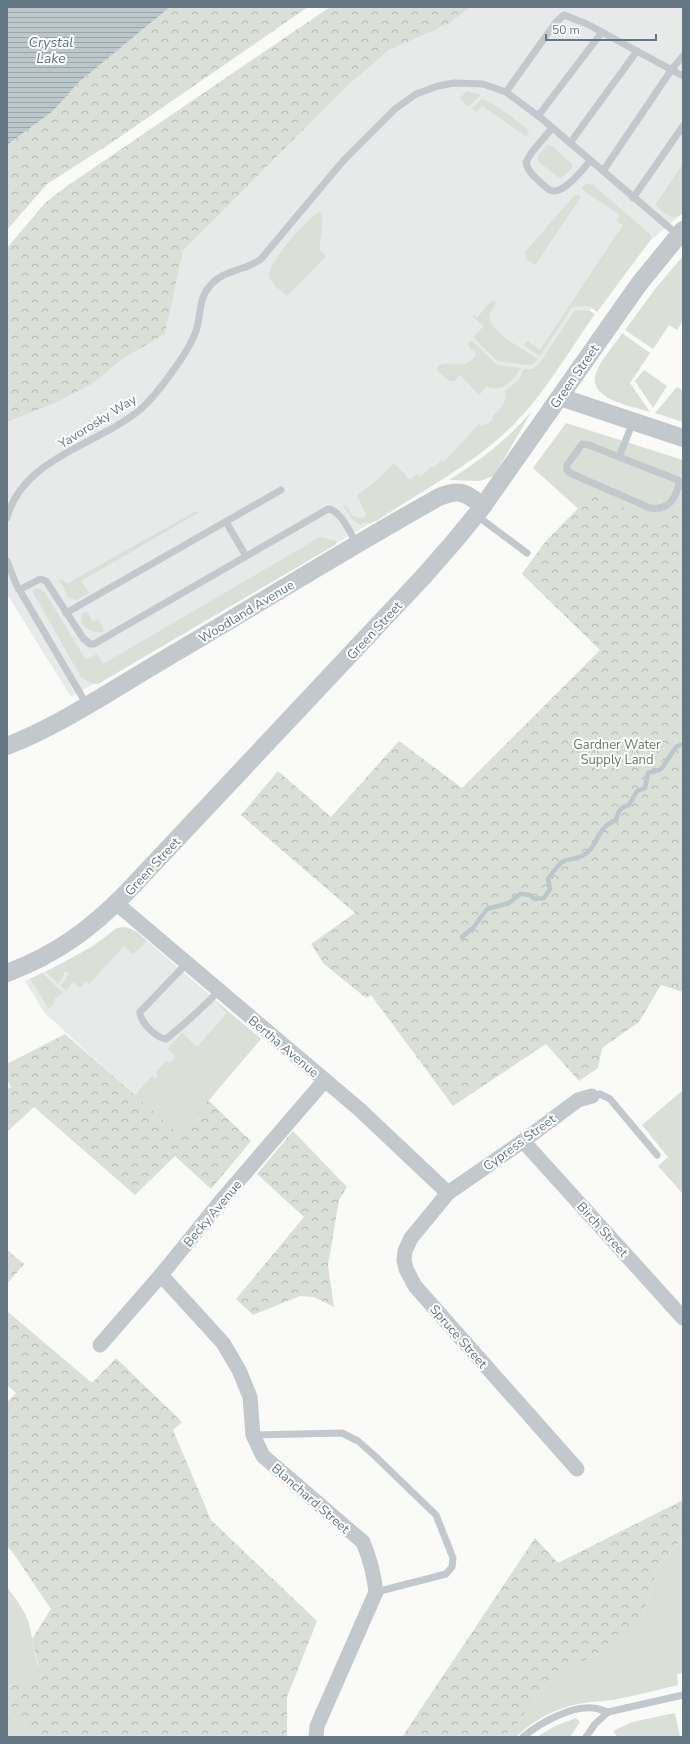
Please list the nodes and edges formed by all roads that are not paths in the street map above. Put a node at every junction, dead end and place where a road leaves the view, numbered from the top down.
1 (602, 32) junction
2 (637, 51) junction
3 (683, 56) edge
4 (672, 69) junction
5 (683, 76) edge
6 (506, 92) junction
7 (538, 116) junction
8 (683, 126) edge
9 (552, 128) junction
10 (570, 143) junction
11 (590, 161) junction
12 (603, 172) junction
13 (633, 198) junction
14 (681, 232) edge
15 (560, 397) junction
16 (634, 421) junction
17 (683, 438) edge
18 (619, 457) junction
19 (281, 490) dead end
20 (480, 511) junction
21 (7, 518) edge
22 (226, 522) junction
23 (357, 544) junction
24 (527, 553) dead end
25 (246, 556) junction
26 (7, 561) edge
27 (19, 590) junction
28 (66, 613) junction
29 (87, 705) junction
30 (7, 746) edge
31 (116, 903) junction
32 (187, 963) junction
33 (7, 973) edge
34 (219, 991) junction
35 (325, 1080) junction
36 (592, 1096) joint
37 (523, 1141) junction
38 (657, 1154) dead end
39 (448, 1193) junction
40 (161, 1275) junction
41 (683, 1318) edge
42 (100, 1345) dead end
43 (253, 1435) junction
44 (577, 1469) dead end
45 (376, 1592) junction
46 (683, 1695) edge
47 (608, 1712) junction
48 (316, 1737) edge
49 (523, 1737) edge
50 (586, 1737) edge

1 - 2 lane
1 - 6 lane
1 - 7 lane
2 - 4 lane
2 - 10 lane
3 - 4 lane
4 - 5 lane
4 - 12 lane
6 - 7 lane, Yavorosky Way
6 - 21 lane, Yavorosky Way
7 - 9 lane, Yavorosky Way
8 - 13 lane
9 - 10 lane, Yavorosky Way
9 - 11 lane
10 - 11 lane, Yavorosky Way
11 - 12 lane, Yavorosky Way
12 - 13 lane, Yavorosky Way
13 - 14 lane, Yavorosky Way
14 - 15 street, Green Street
15 - 16 street
15 - 20 street, Green Street
16 - 17 street
16 - 18 lane
18 - 18 lane
19 - 22 lane
20 - 23 street, Woodland Avenue
20 - 24 lane
20 - 31 street, Green Street
22 - 25 lane
22 - 28 lane
23 - 25 lane
23 - 29 street, Woodland Avenue
25 - 28 lane
26 - 27 lane
27 - 28 lane
27 - 29 lane
29 - 30 street, Woodland Avenue
31 - 32 street, Bertha Avenue
31 - 33 street, Green Street
32 - 34 street, Bertha Avenue
32 - 34 lane
34 - 35 street, Bertha Avenue
35 - 39 street, Bertha Avenue
35 - 40 street, Becky Avenue
36 - 37 street, Cypress Street
36 - 38 lane
37 - 39 street, Cypress Street
37 - 41 street, Birch Street
39 - 44 street, Spruce Street
40 - 42 street, Becky Avenue
40 - 43 street, Blanchard Street
43 - 45 street, Blanchard Street
43 - 45 lane
45 - 48 street
46 - 47 lane
47 - 49 lane
47 - 50 lane

